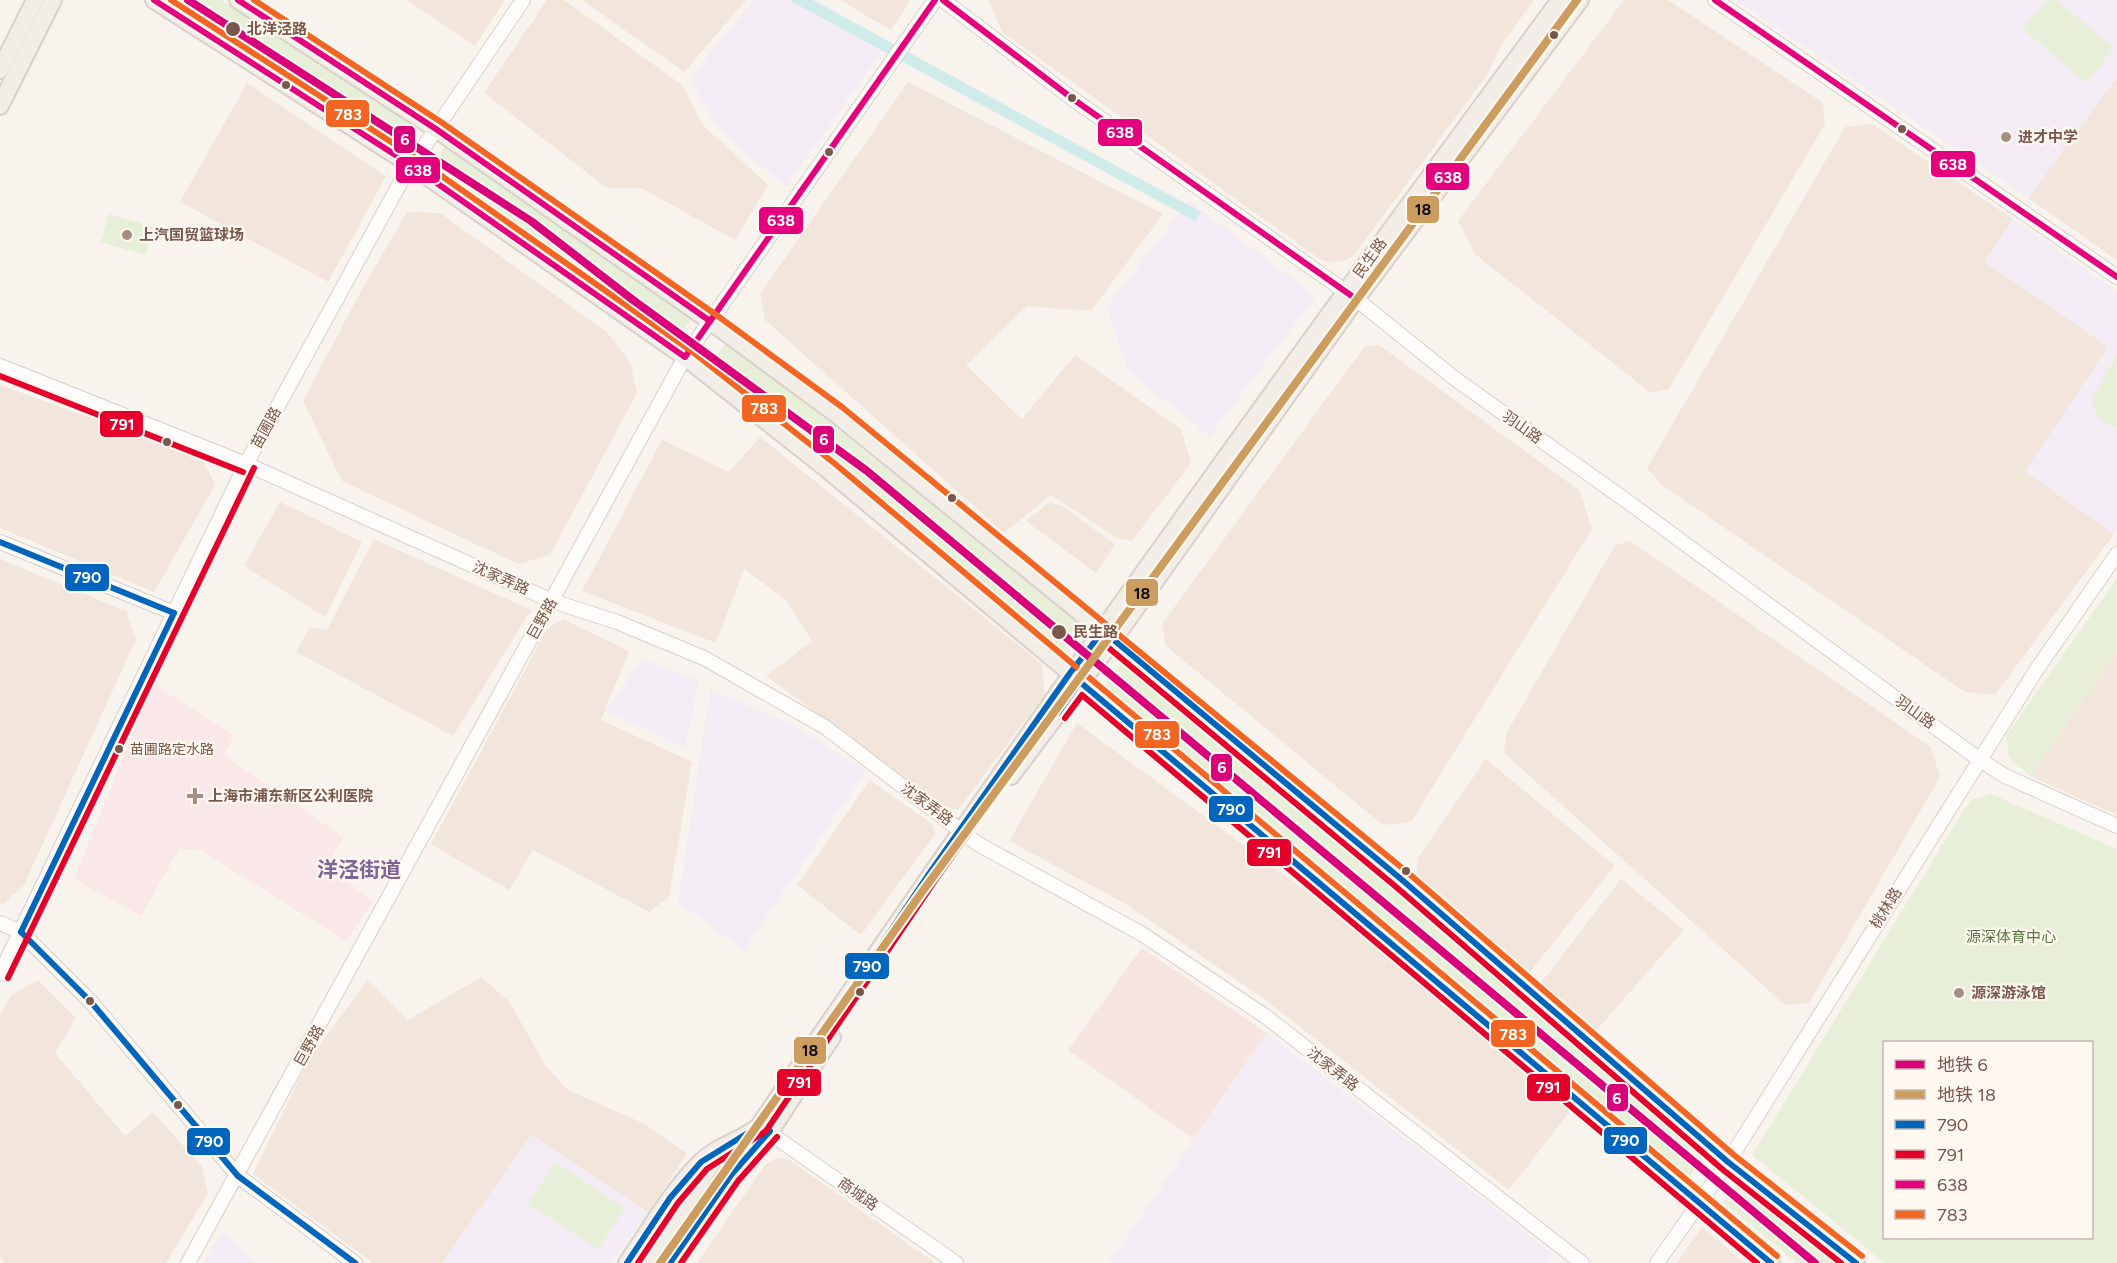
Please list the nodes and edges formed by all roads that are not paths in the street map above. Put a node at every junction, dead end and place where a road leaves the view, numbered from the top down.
1 (35, 0) edge
2 (53, 0) edge
3 (154, 0) edge
4 (238, 0) edge
5 (523, 0) edge
6 (935, 0) edge
7 (943, 0) edge
8 (1560, 0) edge
9 (1580, 0) edge
10 (1715, 0) edge
11 (0, 70) edge
12 (0, 106) edge
13 (436, 129) junction
14 (411, 165) junction
15 (2117, 278) edge
16 (1350, 296) junction
17 (710, 321) junction
18 (684, 357) junction
19 (0, 366) edge
20 (246, 464) junction
21 (0, 542) edge
22 (2117, 554) edge
23 (552, 601) junction
24 (174, 613) junction
25 (1108, 636) junction
26 (1075, 677) junction
27 (1980, 760) junction
28 (2117, 826) edge
29 (965, 833) junction
30 (0, 923) edge
31 (21, 932) junction
32 (0, 974) edge
33 (764, 1129) junction
34 (725, 1144) junction
35 (1728, 1162) junction
36 (731, 1175) junction
37 (238, 1176) junction
38 (1699, 1205) junction
39 (188, 1263) edge
40 (355, 1263) edge
41 (627, 1263) edge
42 (645, 1263) edge
43 (659, 1263) edge
44 (670, 1263) edge
45 (956, 1263) edge
46 (1582, 1263) edge
47 (1657, 1263) edge
48 (1771, 1263) edge
49 (1856, 1263) edge

1 - 11 main road
2 - 12 main road
3 - 14 main road
4 - 13 main road
5 - 13 street, 苗圃路
6 - 17 street, 巨野路
7 - 16 street, 羽山路
8 - 16 main road, 民生路
9 - 16 main road, 民生路
10 - 15 street
13 - 14 street, 苗圃路
13 - 17 main road
14 - 18 main road
14 - 20 street, 苗圃路
16 - 25 main road, 民生路
16 - 27 street, 羽山路
17 - 18 street, 巨野路
17 - 25 main road
18 - 23 street, 巨野路
18 - 26 main road
19 - 20 street, 沈家弄路
20 - 23 street, 沈家弄路
20 - 24 street, 苗圃路
21 - 24 street
22 - 27 street, 桃林路
23 - 29 street, 沈家弄路
23 - 37 street, 巨野路
24 - 31 street, 苗圃路
25 - 26 main road, 民生路
25 - 35 main road
26 - 29 main road, 民生路
26 - 38 main road
27 - 28 street, 羽山路
27 - 35 street, 桃林路
29 - 33 main road, 民生路
29 - 46 street, 沈家弄路
30 - 31 street
31 - 32 street, 苗圃路
31 - 37 street
33 - 34 main road, 民生路
33 - 36 main road, 民生路
33 - 45 street, 商城路
34 - 41 main road, 民生路
34 - 42 main road
35 - 38 street, 桃林路
35 - 49 main road
36 - 43 main road
36 - 44 main road, 民生路
37 - 39 street, 巨野路
37 - 40 street
38 - 47 street, 桃林路
38 - 48 main road

